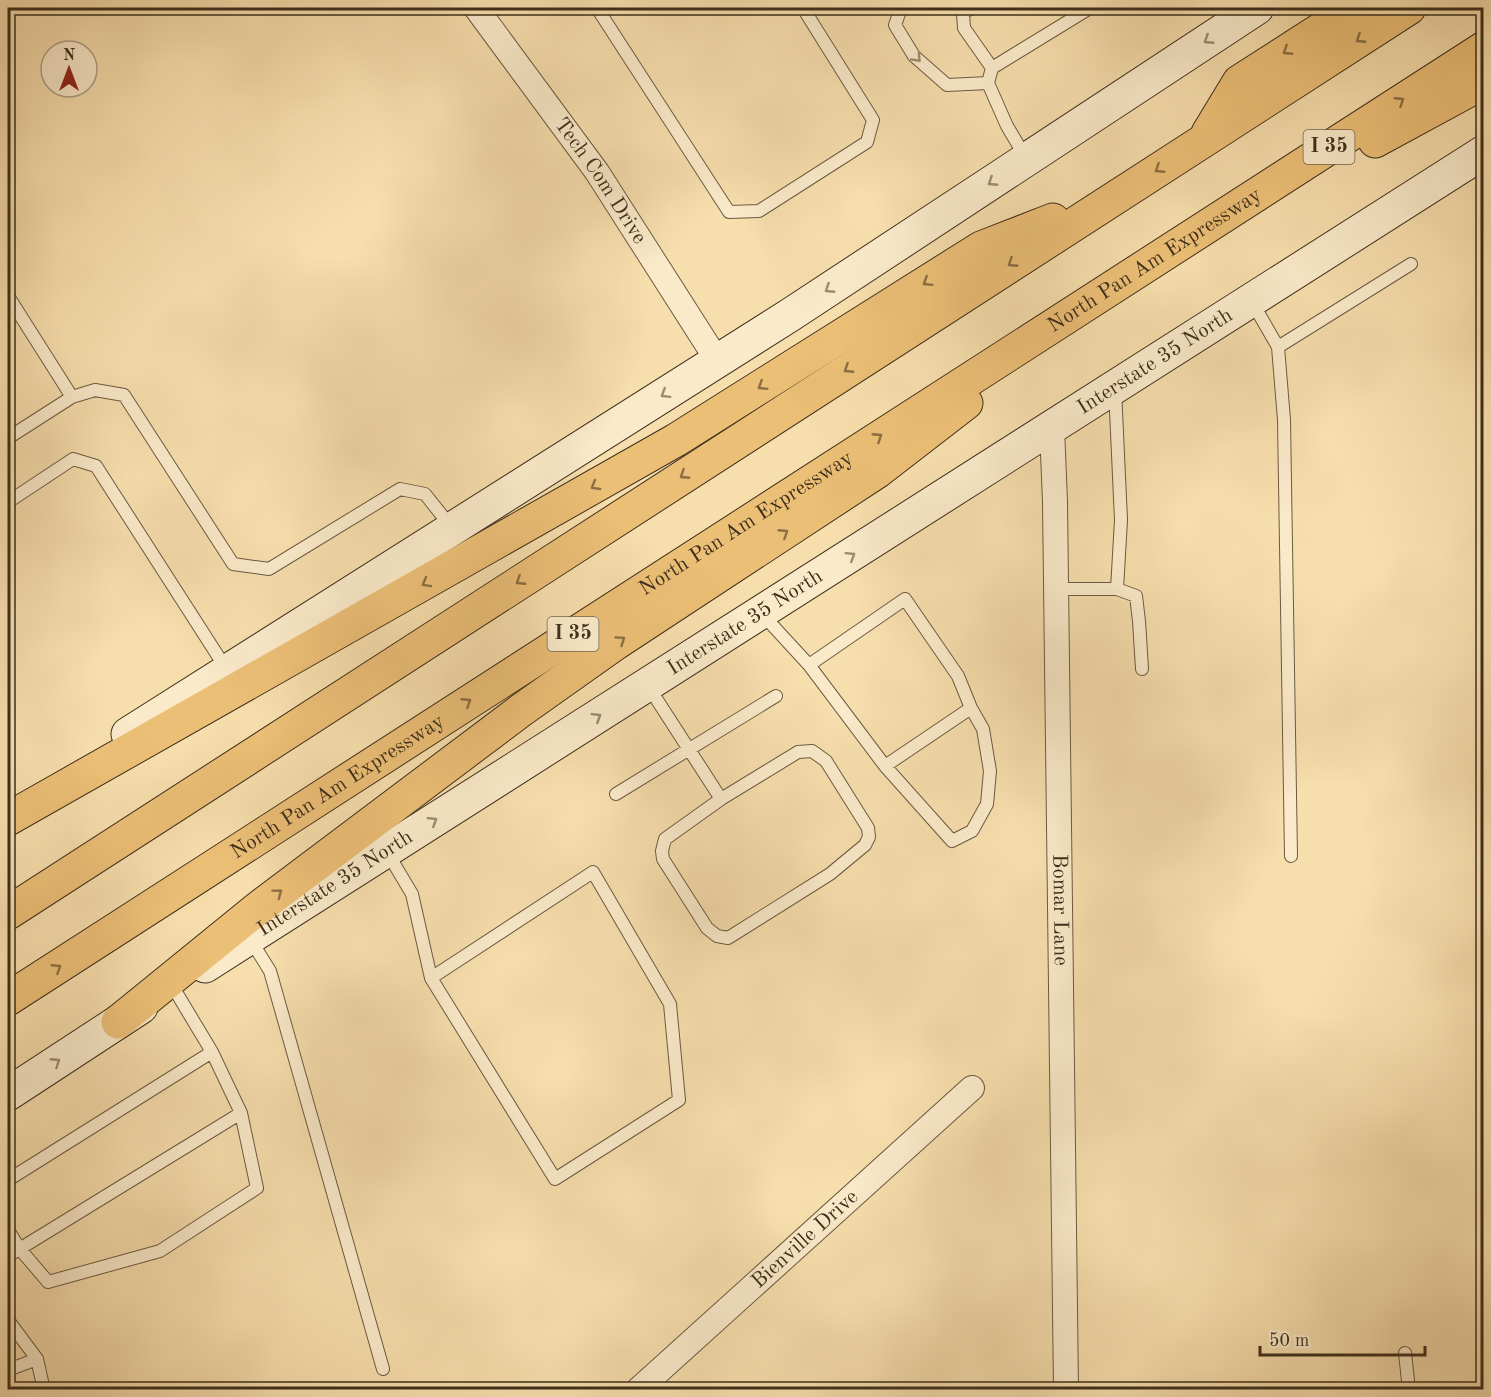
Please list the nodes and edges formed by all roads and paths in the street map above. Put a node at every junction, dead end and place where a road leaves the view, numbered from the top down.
1 (476, 8) edge
2 (597, 8) edge
3 (803, 8) edge
4 (901, 8) edge
5 (972, 8) edge
6 (1090, 8) edge
7 (1257, 8) edge
8 (1354, 8) edge
9 (1409, 8) edge
10 (1484, 48) edge
11 (992, 68) junction
12 (1484, 82) edge
13 (988, 83) junction
14 (1204, 140) junction
15 (1484, 152) edge
16 (1026, 159) junction
17 (1114, 197) junction
18 (1174, 247) junction
19 (1411, 264) dead end
20 (1138, 269) junction
21 (8, 296) edge
22 (1252, 301) junction
23 (1278, 346) junction
24 (717, 360) junction
25 (1115, 388) junction
26 (72, 397) junction
27 (1052, 428) junction
28 (8, 438) edge
29 (8, 502) edge
30 (452, 528) junction
31 (1117, 589) junction
32 (1056, 590) junction
33 (761, 613) junction
34 (809, 665) junction
35 (1142, 669) dead end
36 (228, 671) junction
37 (647, 685) junction
38 (776, 696) dead end
39 (971, 708) junction
40 (689, 751) junction
41 (885, 765) junction
42 (616, 794) dead end
43 (721, 800) junction
44 (8, 811) edge
45 (8, 819) edge
46 (386, 851) junction
47 (1291, 856) dead end
48 (8, 913) edge
49 (249, 938) junction
50 (431, 978) junction
51 (173, 987) junction
52 (8, 999) edge
53 (118, 1022) junction
54 (212, 1052) junction
55 (972, 1088) dead end
56 (8, 1094) edge
57 (241, 1113) junction
58 (8, 1180) edge
59 (8, 1230) edge
60 (19, 1248) junction
61 (8, 1257) edge
62 (8, 1320) edge
63 (1406, 1353) dead end
64 (36, 1359) junction
65 (383, 1369) dead end
66 (8, 1370) edge
67 (44, 1389) edge
68 (638, 1389) edge
69 (1066, 1389) edge
70 (1410, 1389) edge

1 - 24 street, Tech Com Drive
2 - 3 lane
4 -> 13 lane
5 - 11 lane
6 - 11 lane
7 -> 16 main road
8 -> 14 highway
9 -> 14 highway
18 -> 10 highway, North Pan Am Expressway / I 35
11 - 13 lane
12 - 18 highway
13 - 16 lane
14 -> 17 highway
15 - 22 main road, Interstate 35 North
16 -> 24 main road
17 -> 45 highway
17 -> 48 highway
18 - 20 highway, North Pan Am Expressway / I 35
19 - 23 lane
52 -> 20 highway, North Pan Am Expressway / I 35
53 -> 20 highway
21 - 26 lane
22 - 23 lane
22 - 25 main road, Interstate 35 North
23 - 47 lane
24 -> 30 main road
25 - 27 main road, Interstate 35 North
25 - 31 lane
26 - 28 lane
26 - 30 lane
27 - 32 street, Bomar Lane
33 -> 27 main road, Interstate 35 North
29 - 36 lane
30 - 36 main road
31 - 32 lane
31 - 35 lane
32 - 69 street, Bomar Lane
33 - 34 lane
33 - 37 main road, Interstate 35 North
34 - 39 lane
34 - 41 lane
36 - 44 main road
37 - 40 lane
46 -> 37 main road, Interstate 35 North
38 - 40 lane
39 - 41 lane
39 - 41 lane
40 - 42 lane
40 - 43 lane
43 - 43 lane
46 - 49 main road, Interstate 35 North
46 - 50 lane
49 - 51 main road, Interstate 35 North
49 - 65 lane
50 - 50 lane
51 - 53 main road, Interstate 35 North
51 - 54 lane
56 -> 53 main road, Interstate 35 North
54 - 57 lane
54 - 58 lane
55 - 68 street, Bienville Drive
57 - 60 lane
57 - 60 lane
59 - 60 lane
60 - 61 lane
62 - 64 lane
63 - 70 lane
64 - 66 lane
64 - 67 lane

